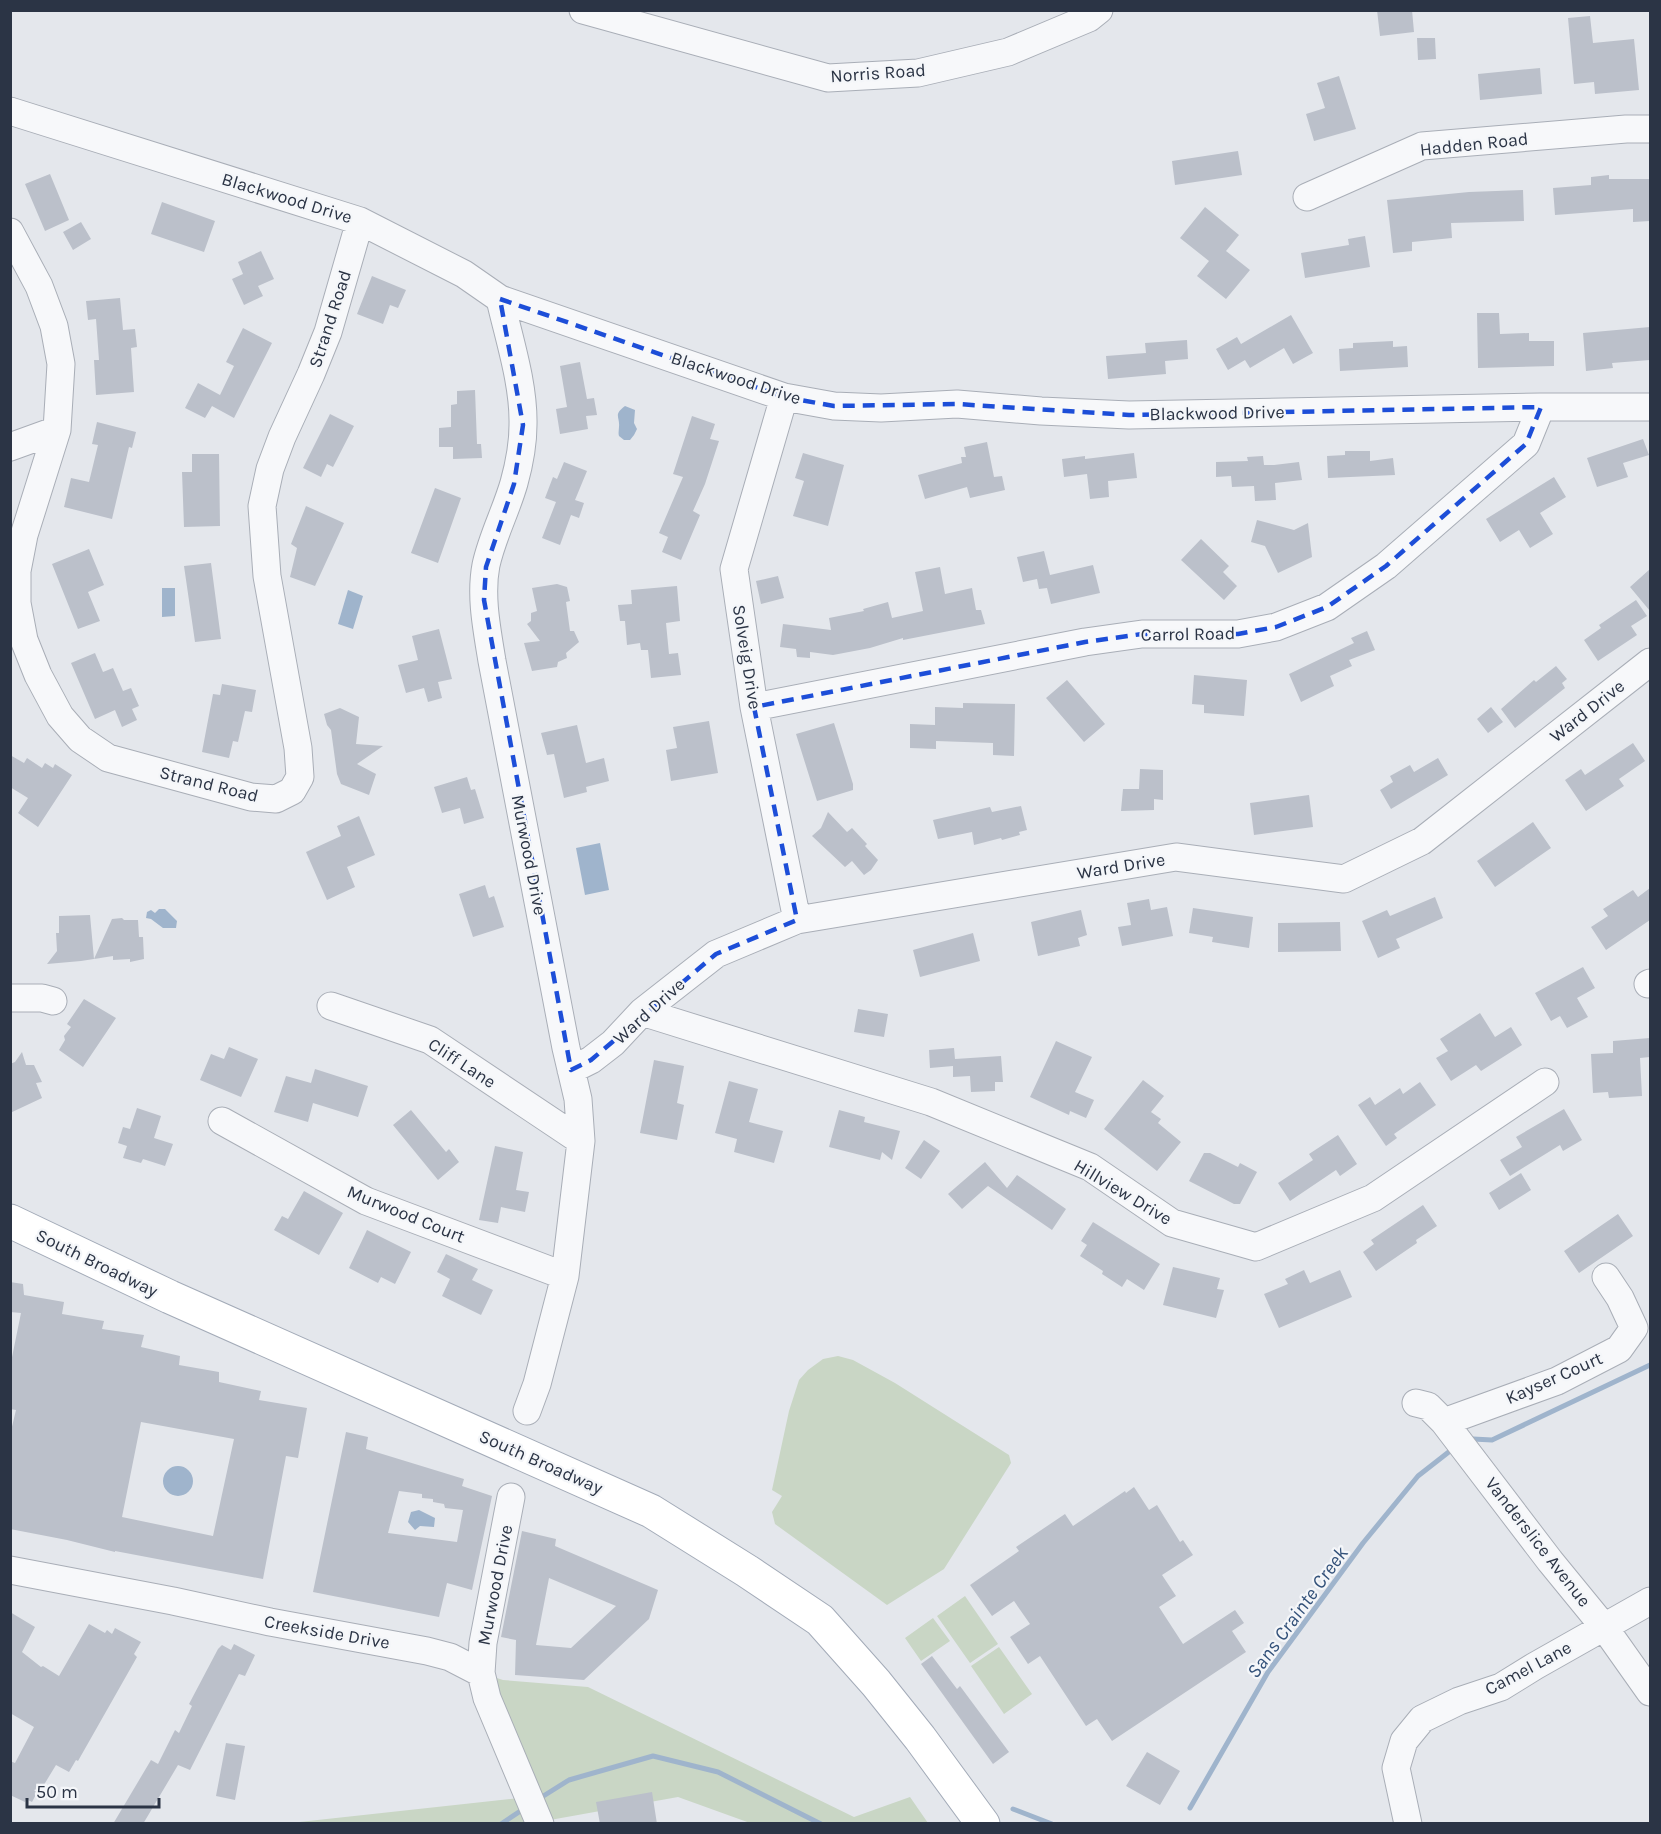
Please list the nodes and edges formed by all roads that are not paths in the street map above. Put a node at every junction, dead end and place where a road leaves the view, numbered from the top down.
1 (583, 10) edge
2 (1099, 10) edge
3 (10, 111) edge
4 (1650, 129) edge
5 (1307, 197) dead end
6 (360, 221) junction
7 (10, 232) edge
8 (500, 299) junction
9 (784, 397) junction
10 (1542, 407) junction
11 (1650, 407) edge
12 (57, 430) junction
13 (10, 447) edge
14 (1650, 662) edge
15 (754, 707) junction
16 (797, 920) junction
17 (10, 998) edge
18 (52, 1001) dead end
19 (331, 1006) dead end
20 (642, 1012) junction
21 (571, 1070) junction
22 (1545, 1082) dead end
23 (222, 1121) dead end
24 (581, 1141) junction
25 (10, 1221) edge
26 (565, 1276) junction
27 (1606, 1277) dead end
28 (1416, 1403) dead end
29 (527, 1411) dead end
30 (1444, 1422) junction
31 (10, 1570) edge
32 (1650, 1601) edge
33 (1604, 1627) junction
34 (474, 1643) dead end
35 (481, 1673) junction
36 (1650, 1692) edge
37 (540, 1823) edge
38 (983, 1824) edge
39 (1408, 1824) edge

1 - 2 street, Norris Road
3 - 6 street, Blackwood Drive
4 - 5 street, Hadden Road
6 - 8 street, Blackwood Drive
6 - 12 street, Strand Road
7 - 12 street, Strand Road
8 - 9 street, Blackwood Drive
8 - 21 street, Murwood Drive
9 - 10 street, Blackwood Drive
9 - 15 street, Solveig Drive
10 - 11 street, Blackwood Drive
10 - 15 street, Carrol Road
12 - 13 street
14 - 16 street, Ward Drive
15 - 16 street, Solveig Drive
16 - 20 street, Ward Drive
17 - 18 street
19 - 24 street, Cliff Lane
20 - 21 street, Ward Drive
20 - 22 street, Hillview Drive
21 - 24 street, Murwood Drive
23 - 26 street, Murwood Court
24 - 26 street, Murwood Drive
25 - 38 main road, South Broadway
26 - 29 street, Murwood Drive
27 - 30 street, Kayser Court
28 - 30 street, Vanderslice Avenue
30 - 33 street, Vanderslice Avenue
31 - 35 street, Creekside Drive
32 - 33 street, Camel Lane
33 - 36 street, Vanderslice Avenue
33 - 39 street, Camel Lane
34 - 35 street, Murwood Drive
35 - 37 street

